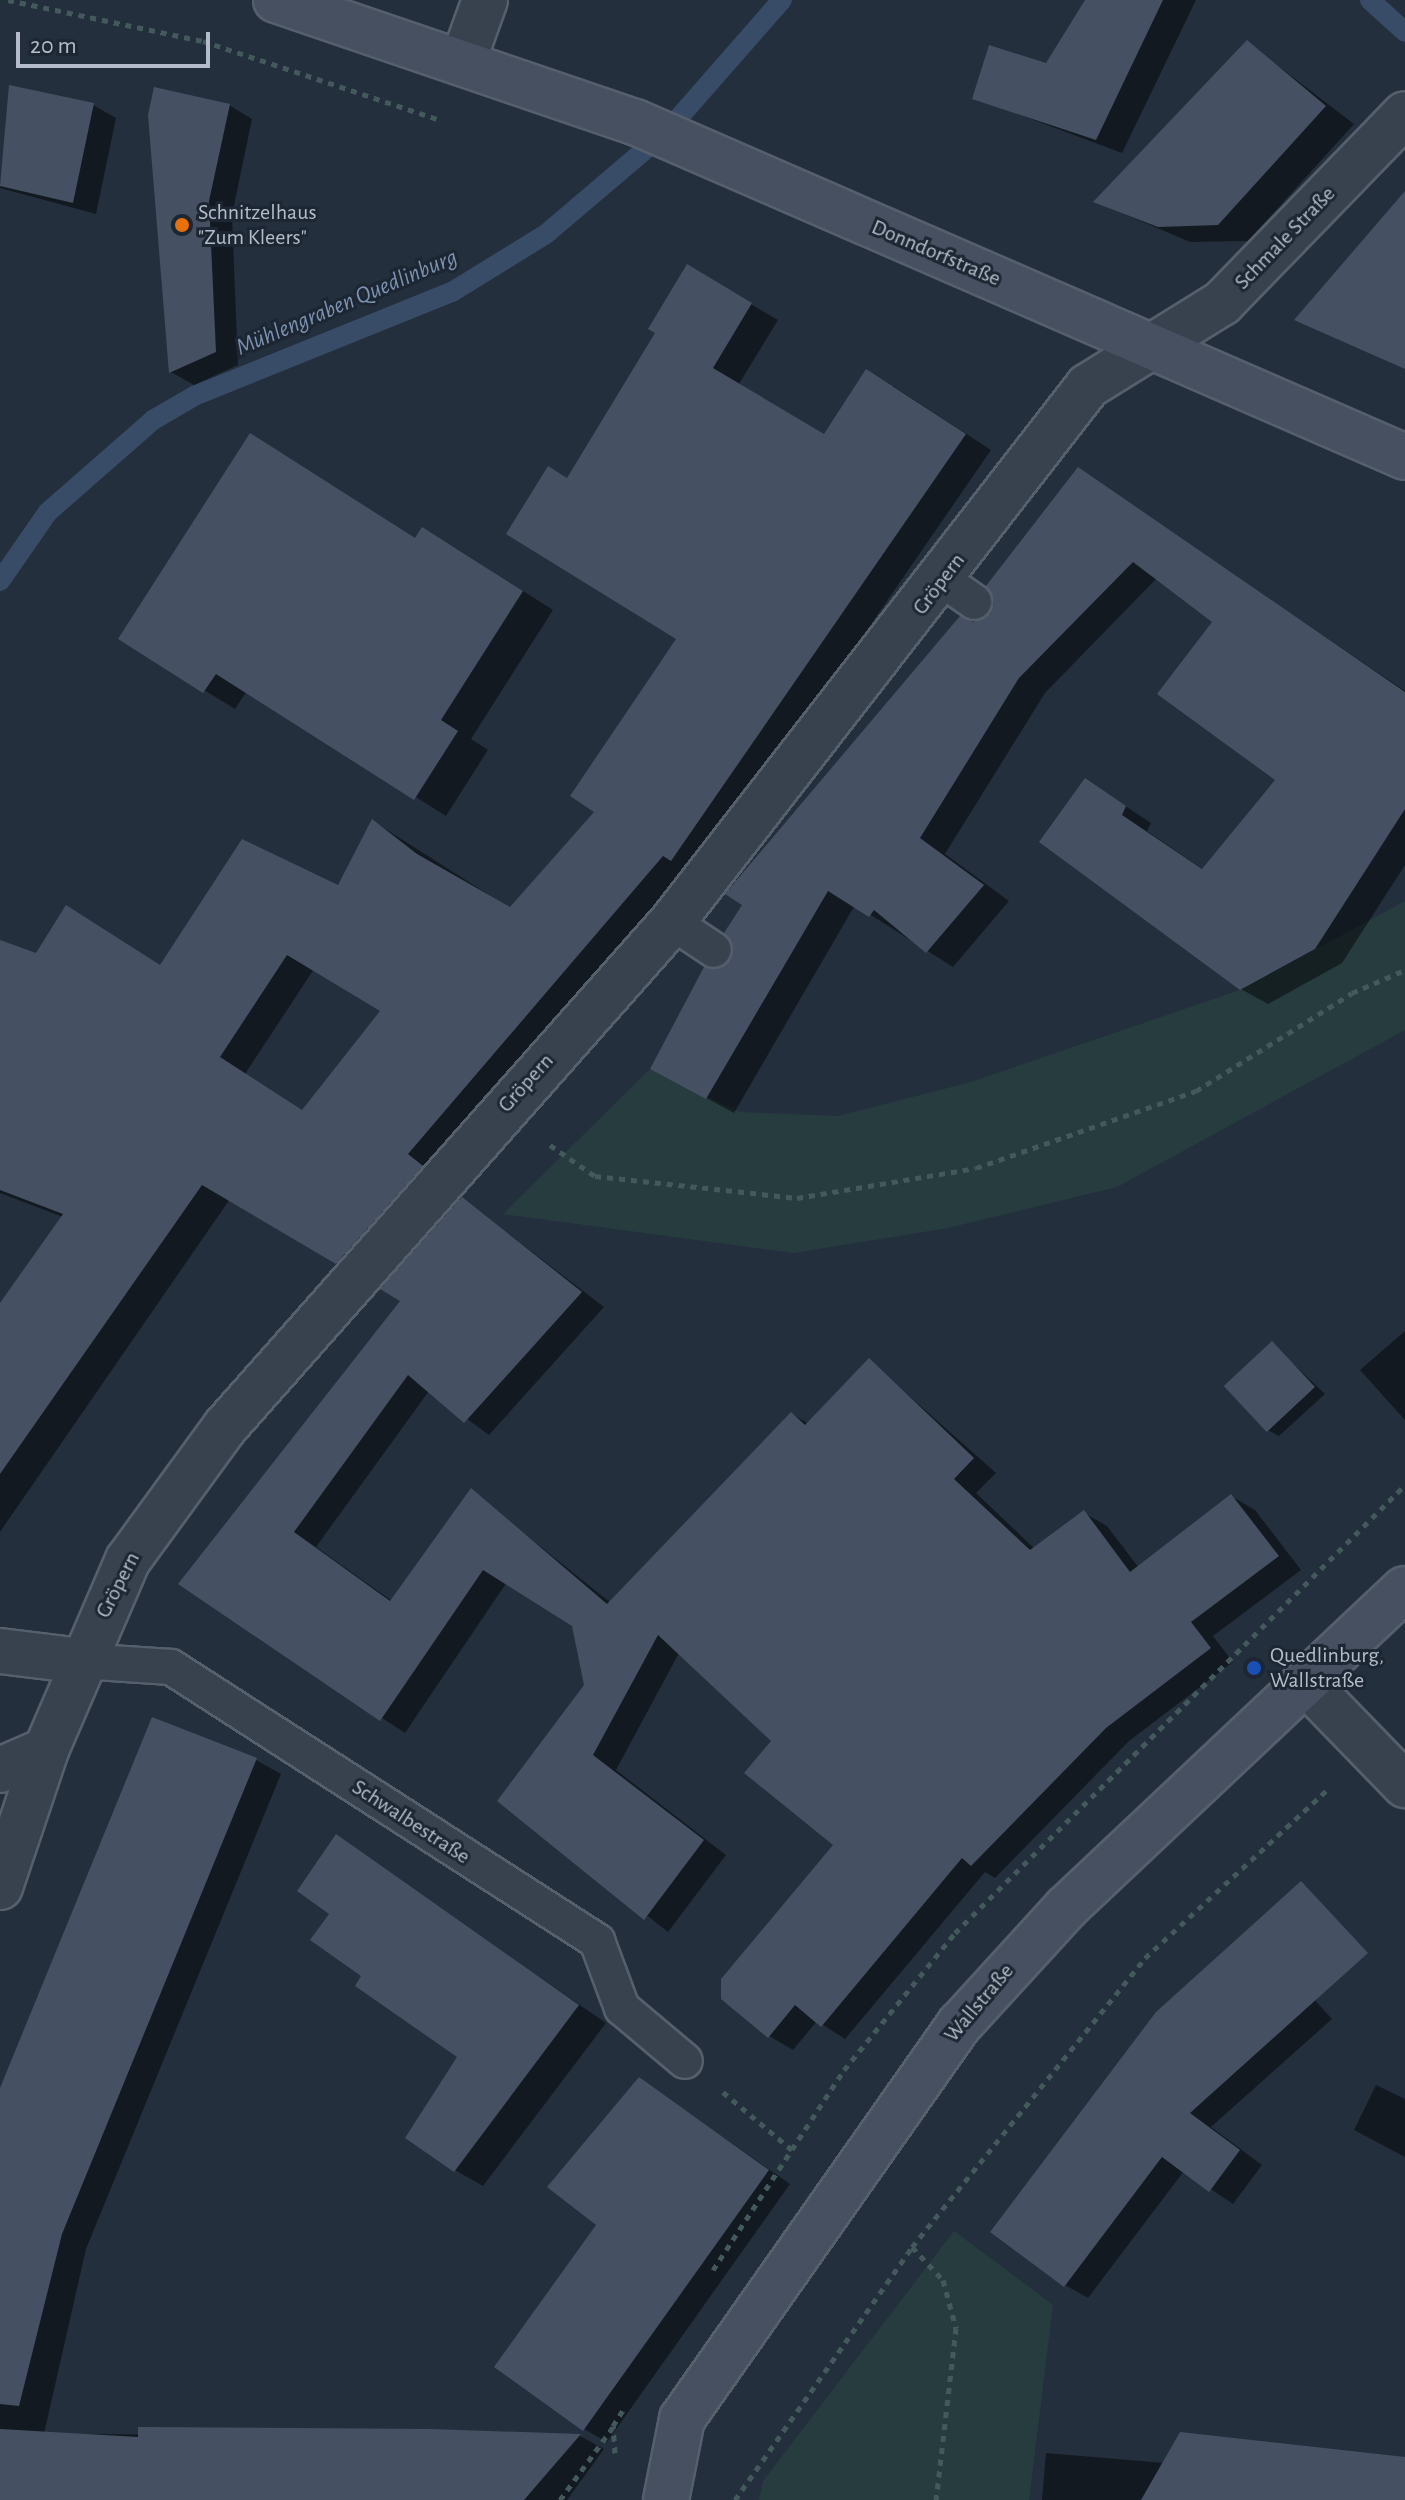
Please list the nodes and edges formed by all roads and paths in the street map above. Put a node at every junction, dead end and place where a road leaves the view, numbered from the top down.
1 (8, 0) edge
2 (276, 0) edge
3 (485, 0) edge
4 (463, 61) junction
5 (420, 114) dead end
6 (1405, 114) edge
7 (1152, 343) junction
8 (1405, 457) edge
9 (672, 922) junction
10 (714, 950) dead end
11 (1405, 970) edge
12 (501, 1110) junction
13 (1405, 1589) edge
14 (0, 1651) edge
15 (81, 1661) junction
16 (1307, 1684) junction
17 (1371, 1749) junction
18 (46, 1750) junction
19 (0, 1770) edge
20 (1405, 1785) edge
21 (0, 1887) edge
22 (685, 2061) dead end
23 (912, 2247) junction
24 (613, 2426) dead end
25 (564, 2499) edge
26 (666, 2500) edge
27 (735, 2500) edge
28 (936, 2500) edge

1 - 5 path
2 - 4 main road, Donndorfstraße
3 - 4 street
4 - 7 main road, Donndorfstraße
6 - 7 street, Schmale Straße
7 - 8 main road, Donndorfstraße
7 - 9 street, Gröpern
9 - 10 lane
9 - 12 street, Gröpern
11 - 12 path
12 - 15 street, Gröpern
13 - 16 main road, Wallstraße
14 - 15 street
15 - 18 street, Gröpern
15 - 22 lane, Schwalbestraße
16 - 17 street
16 - 26 main road, Wallstraße
17 - 20 street
17 - 23 path
18 - 19 street
18 - 21 street, Gröpern
23 - 27 path
23 - 28 path
24 - 25 path

